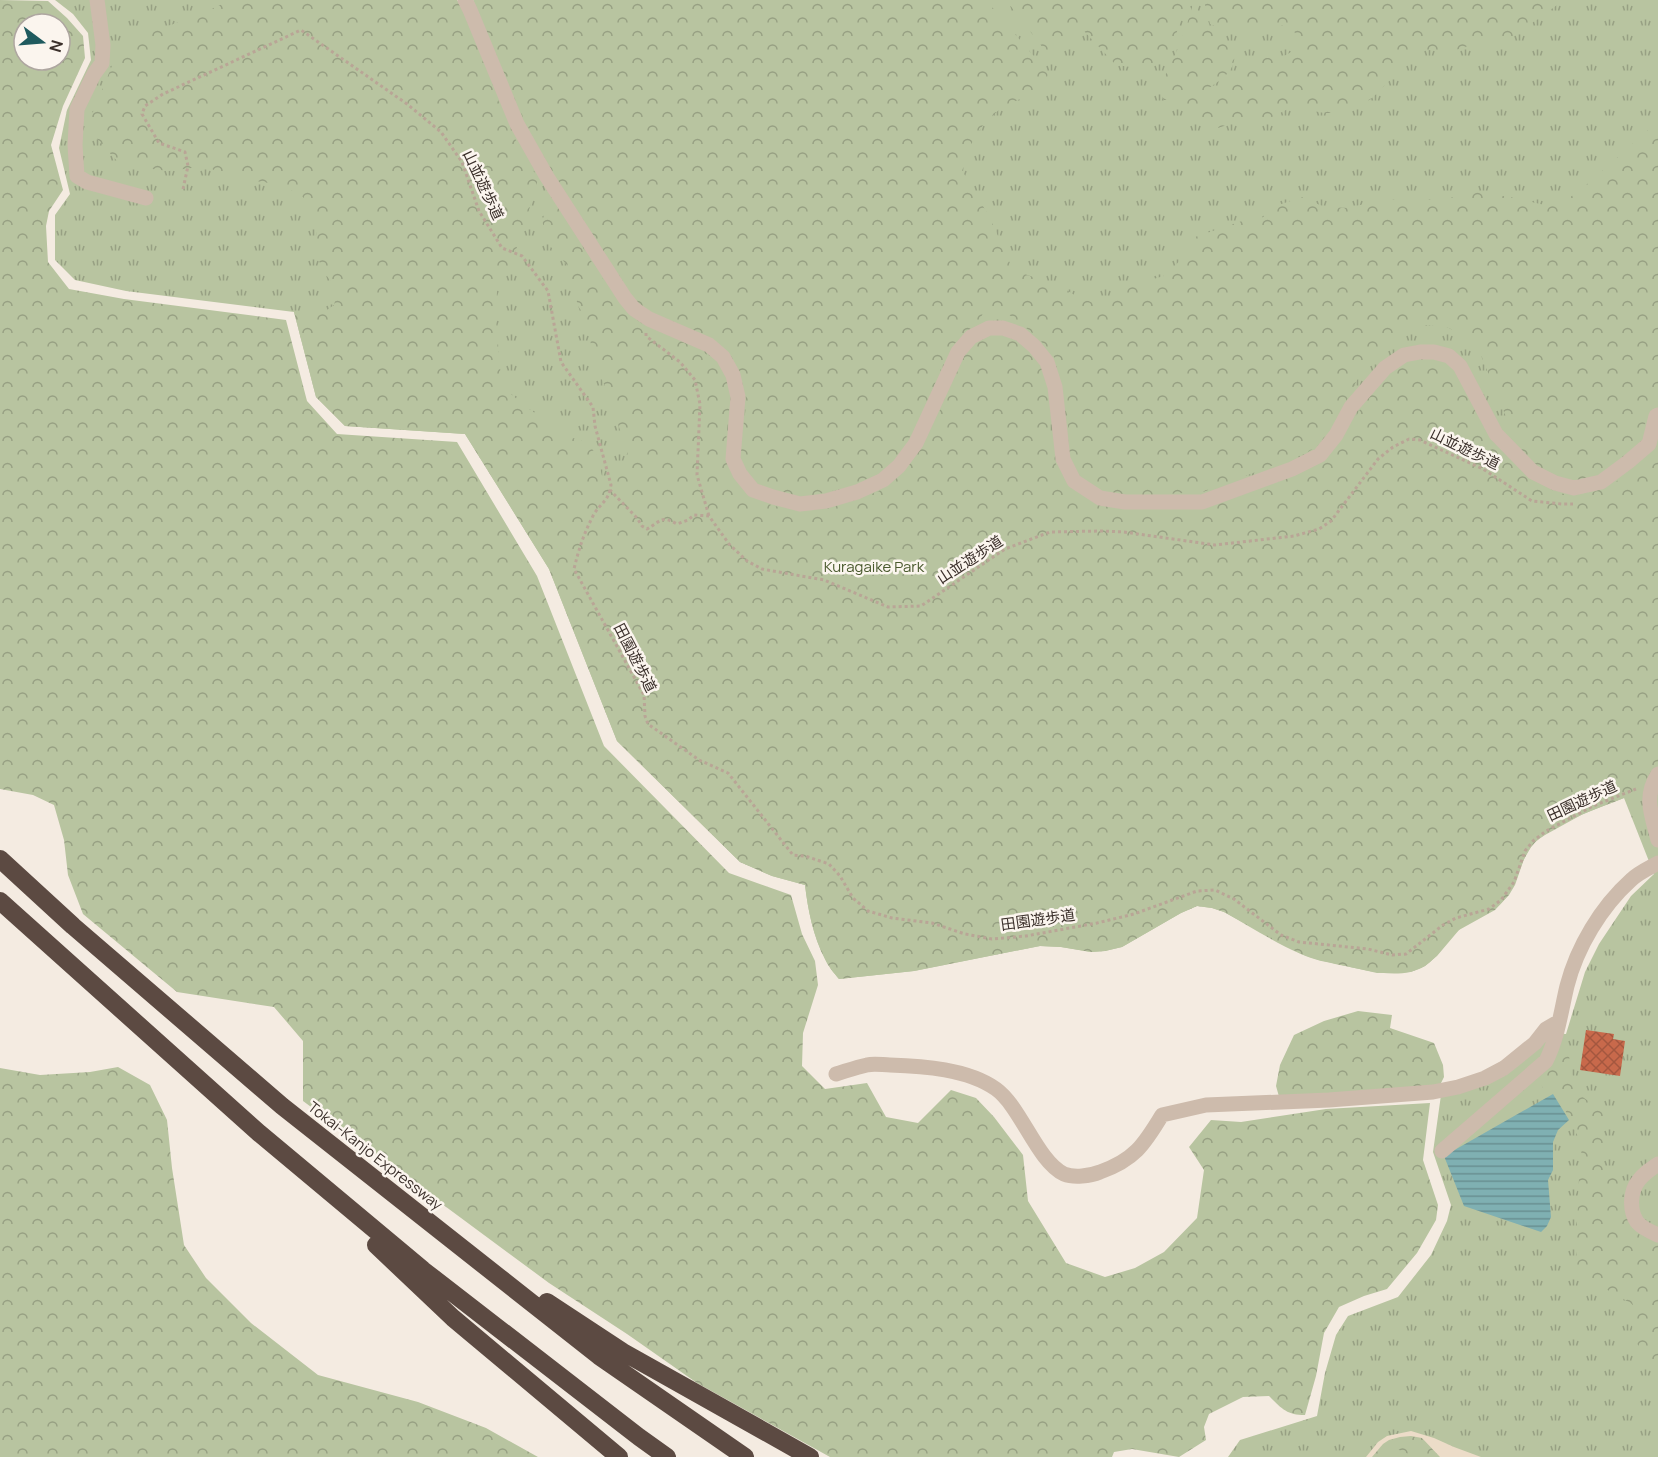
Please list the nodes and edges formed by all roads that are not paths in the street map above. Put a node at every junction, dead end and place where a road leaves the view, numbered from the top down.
1 (97, 0) edge
2 (465, 0) edge
3 (146, 198) dead end
4 (1658, 415) edge
5 (1654, 444) edge
6 (1654, 780) edge
7 (1658, 840) edge
8 (0, 860) edge
9 (1658, 863) edge
10 (0, 901) edge
11 (1558, 1022) junction
12 (836, 1074) dead end
13 (258, 1133) junction
14 (1442, 1151) dead end
15 (1658, 1164) edge
16 (1658, 1235) edge
17 (448, 1236) junction
18 (619, 1457) edge
19 (667, 1457) edge
20 (745, 1457) edge
21 (810, 1457) edge

1 - 3 street
2 - 5 street
4 - 5 street
6 - 7 street
8 - 17 highway, Tokai-Kanjo Expressway
9 - 11 street
10 - 13 highway
11 - 12 street
11 - 14 street
13 - 18 highway
13 - 19 highway
15 - 16 street
17 - 20 highway, Tokai-Kanjo Expressway
17 - 21 highway

